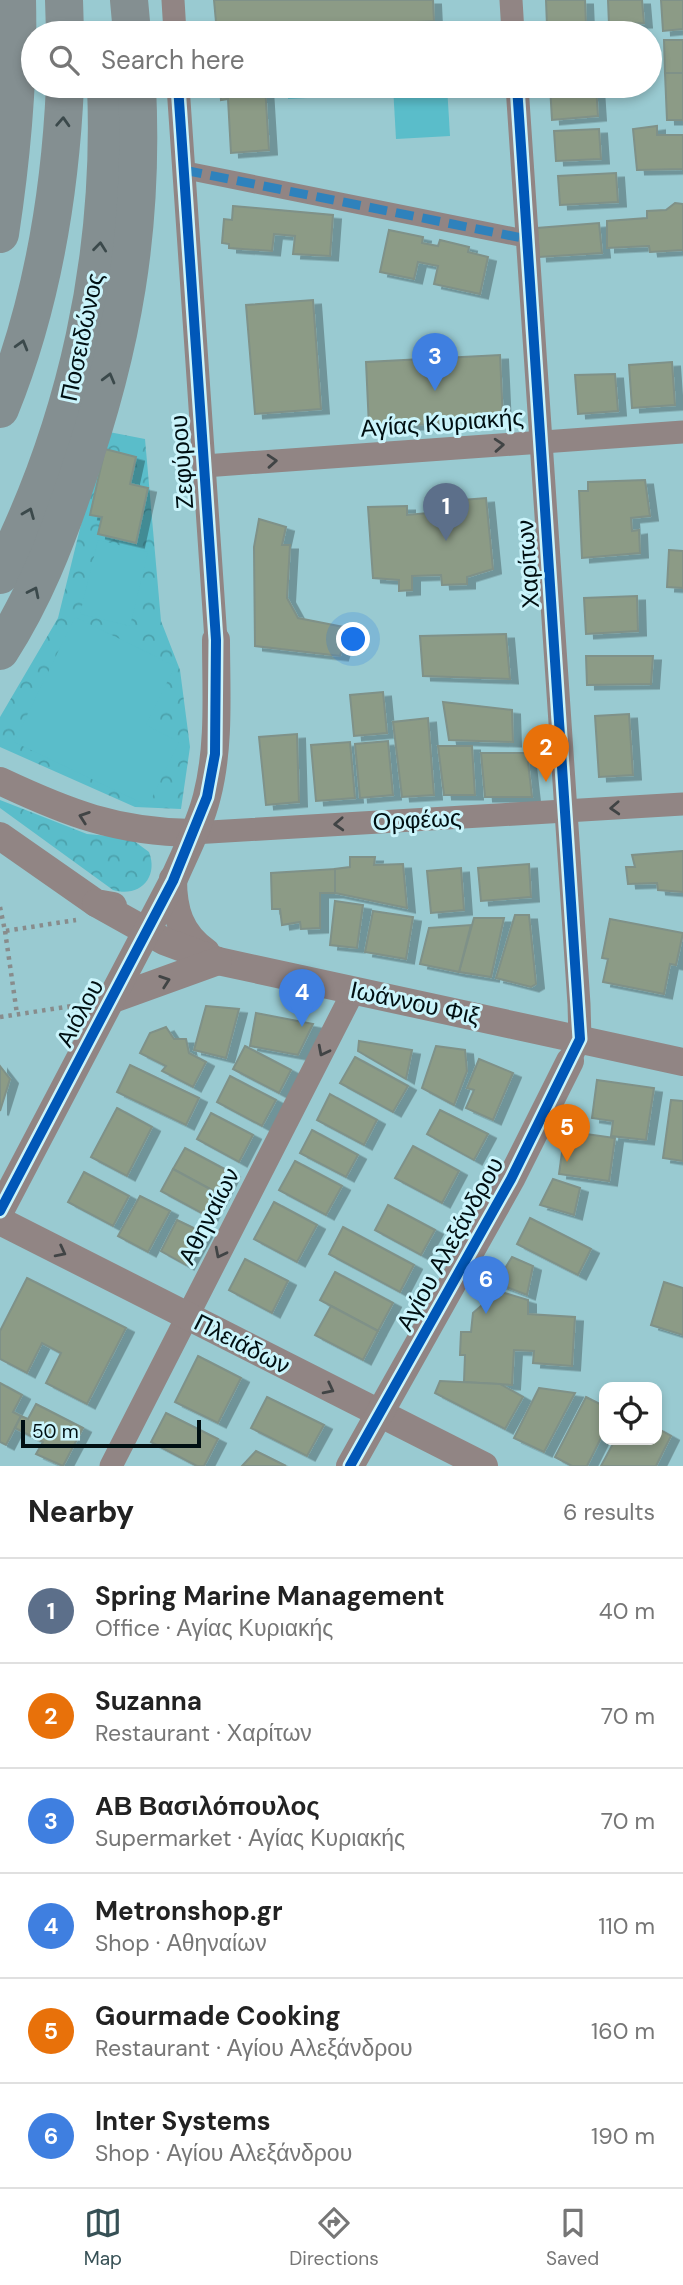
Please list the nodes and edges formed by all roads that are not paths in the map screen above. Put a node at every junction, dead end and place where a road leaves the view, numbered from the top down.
1 (17, 0) edge
2 (64, 0) edge
3 (103, 0) edge
4 (130, 0) edge
5 (173, 0) edge
6 (511, 0) edge
7 (65, 21) edge
8 (104, 21) edge
9 (131, 21) edge
10 (174, 21) edge
11 (512, 21) edge
12 (64, 98) edge
13 (106, 98) edge
14 (136, 98) edge
15 (179, 98) edge
16 (518, 98) edge
17 (184, 170) junction
18 (0, 234) edge
19 (527, 239) junction
20 (0, 409) edge
21 (683, 432) edge
22 (541, 442) junction
23 (204, 466) junction
24 (0, 575) edge
25 (216, 640) joint
26 (0, 651) edge
27 (0, 781) edge
28 (683, 804) edge
29 (566, 811) junction
30 (150, 833) junction
31 (193, 833) junction
32 (0, 836) edge
33 (173, 881) junction
34 (89, 911) junction
35 (146, 932) junction
36 (218, 961) junction
37 (354, 990) junction
38 (110, 1000) junction
39 (575, 1050) junction
40 (683, 1062) edge
41 (0, 1211) edge
42 (0, 1221) edge
43 (187, 1317) junction
44 (378, 1414) junction
45 (111, 1466) edge
46 (351, 1466) edge
47 (484, 1466) edge

1 - 18 highway
2 - 7 highway
3 - 8 highway
4 - 9 highway
5 - 10 street
6 - 11 street
20 -> 12 highway
24 -> 13 highway, Ποσειδώνος
26 -> 14 highway
15 - 17 street, Ζεφύρου
16 - 19 street, Χαρίτων
17 - 19 street
17 - 23 street, Ζεφύρου
19 - 22 street, Χαρίτων
21 - 22 street, Αγίας Κυριακής
23 -> 22 street, Αγίας Κυριακής
22 - 29 street, Χαρίτων
23 - 25 street, Ζεφύρου
25 - 31 street, Ζεφύρου
30 -> 27 street, Ορφέως
28 -> 29 street, Ορφέως
29 -> 31 street, Ορφέως
29 - 39 street, Χαρίτων
30 - 31 street, Ορφέως
30 - 33 street
31 - 33 street, Αιόλου
32 - 34 street, Ιωάννου Φιξ
33 - 34 street
33 - 35 street, Αιόλου
33 - 36 street
34 - 35 street, Ιωάννου Φιξ
35 - 36 street, Ιωάννου Φιξ
35 - 38 street, Αιόλου
36 - 37 street, Ιωάννου Φιξ
38 -> 36 street
37 - 39 street, Ιωάννου Φιξ
37 -> 43 street, Αθηναίων
38 - 41 street, Αιόλου
39 - 40 street, Ιωάννου Φιξ
39 - 44 street, Αγίου Αλεξάνδρου
42 -> 43 street, Πλειάδων
43 -> 44 street, Πλειάδων
43 - 45 street, Αθηναίων
44 - 46 street, Αγίου Αλεξάνδρου
44 - 47 street, Πλειάδων

